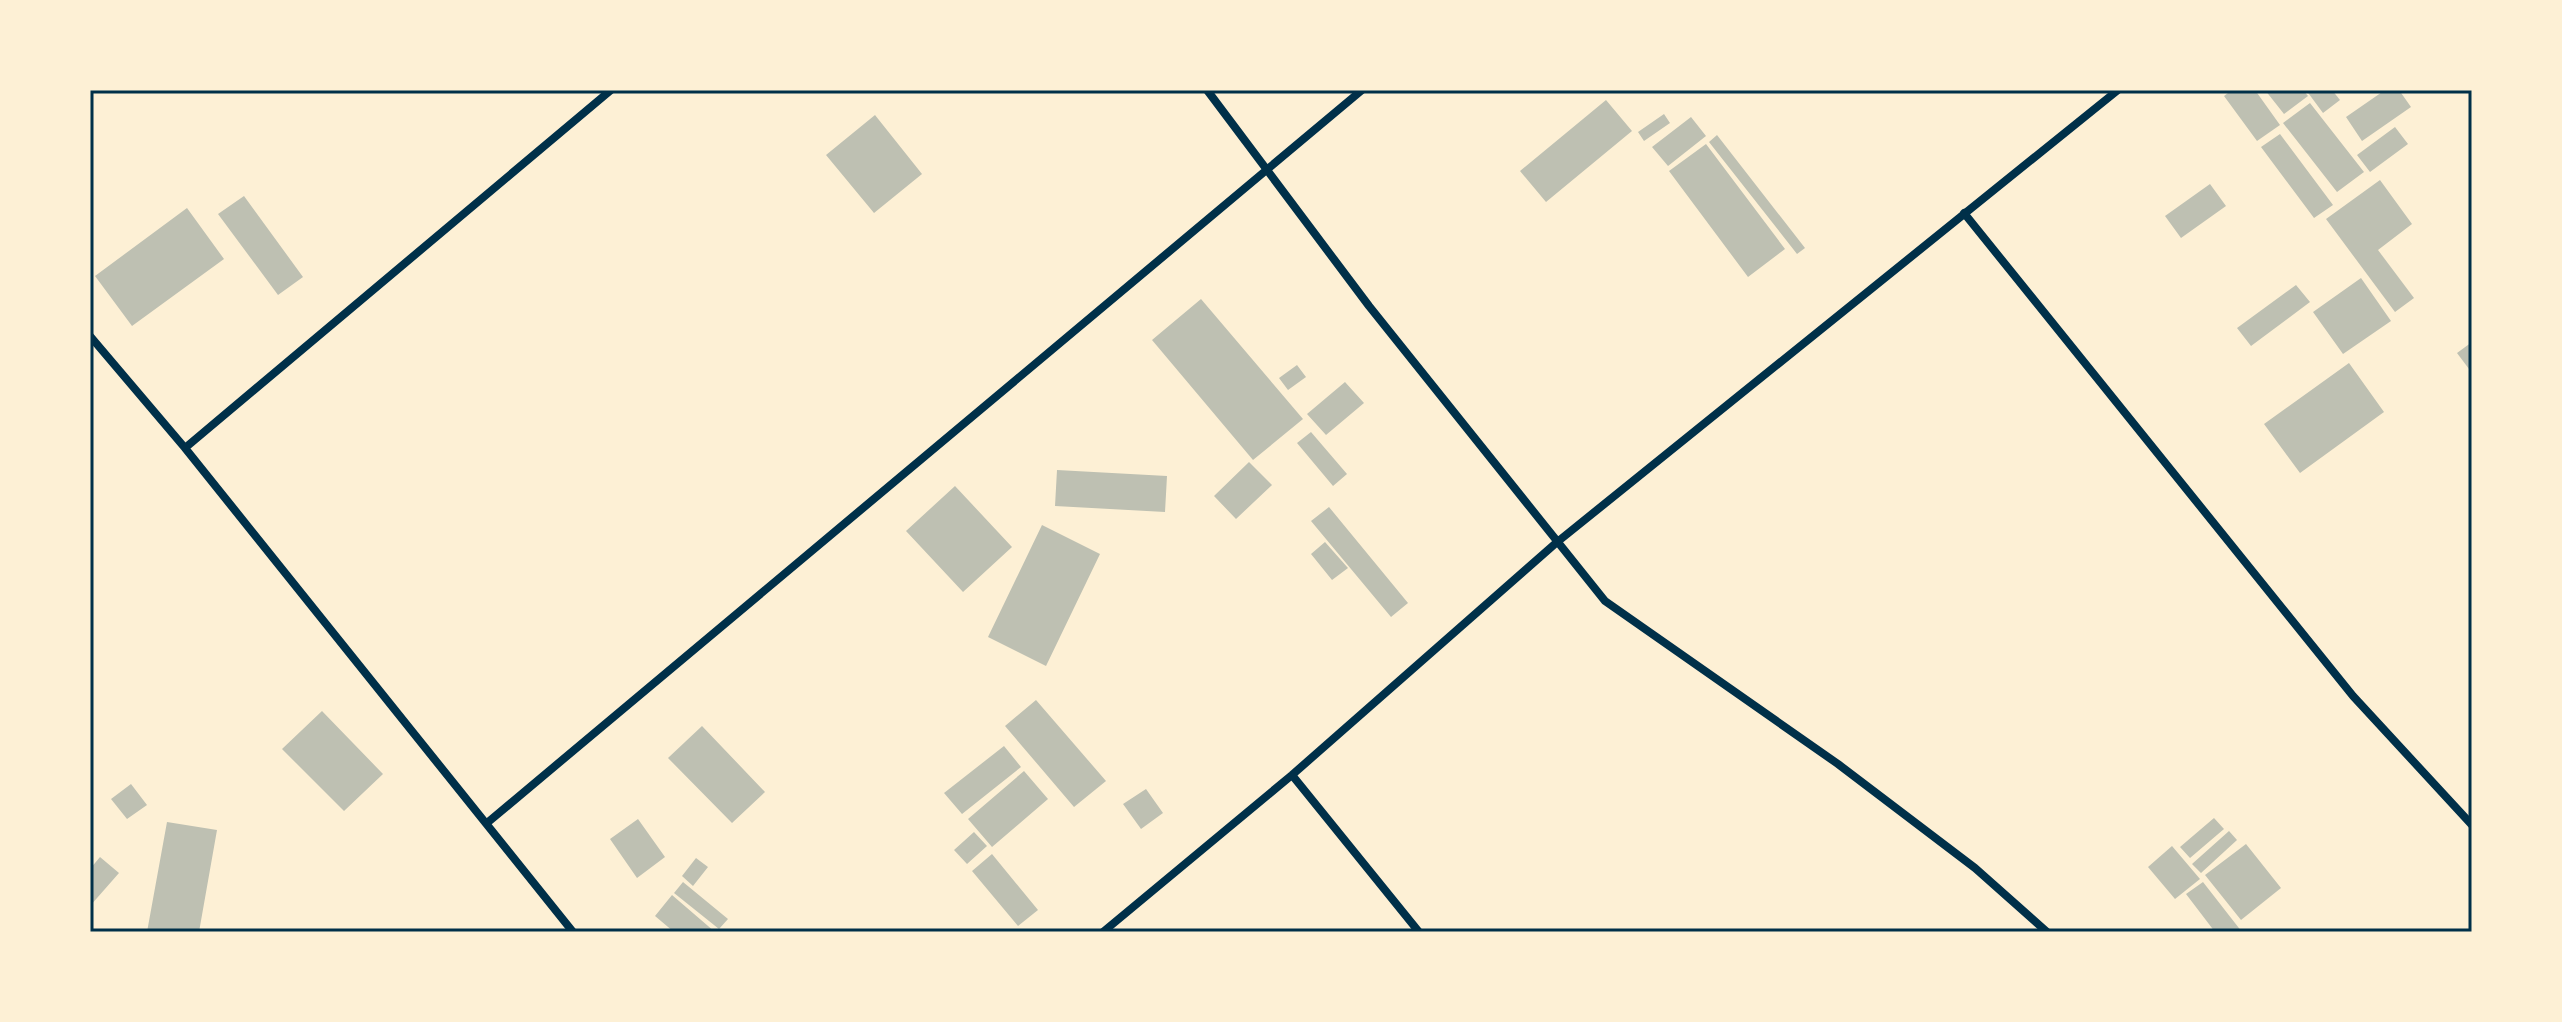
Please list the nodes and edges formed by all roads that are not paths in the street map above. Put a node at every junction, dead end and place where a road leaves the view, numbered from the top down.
1 (611, 90) edge
2 (1207, 90) edge
3 (1362, 90) edge
4 (2118, 90) edge
5 (1267, 169) junction
6 (1964, 213) junction
7 (90, 336) edge
8 (185, 448) junction
9 (1556, 543) junction
10 (1292, 775) junction
11 (487, 823) junction
12 (2472, 825) edge
13 (573, 932) edge
14 (1103, 932) edge
15 (1419, 932) edge
16 (2047, 932) edge

1 - 8 street
2 - 5 street
3 - 5 street
4 - 6 street
5 - 9 street
5 - 11 street
6 - 9 street
6 - 12 street
7 - 8 street
8 - 11 street
9 - 10 street
9 - 16 street
10 - 14 street
10 - 15 street
11 - 13 street

